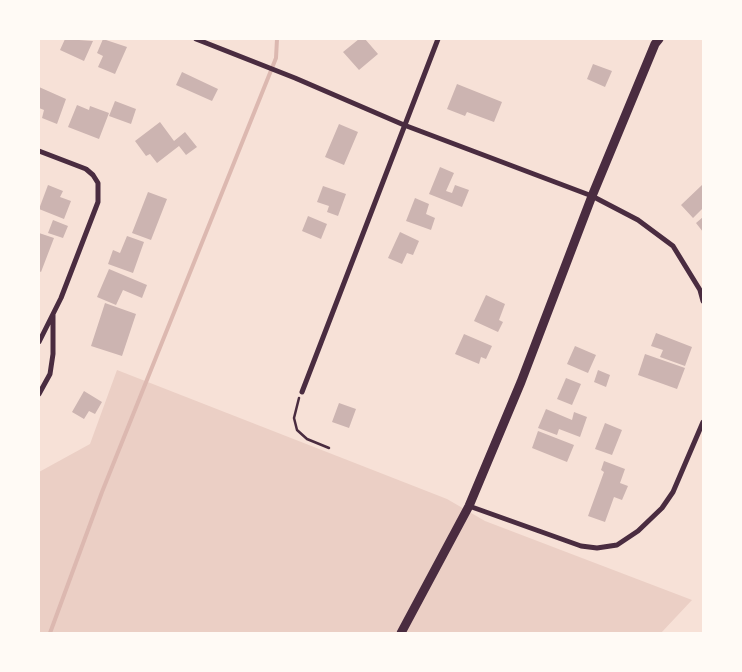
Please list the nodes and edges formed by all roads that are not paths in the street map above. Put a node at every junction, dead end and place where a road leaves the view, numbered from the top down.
1 (196, 39) edge
2 (438, 39) edge
3 (659, 39) edge
4 (404, 125) junction
5 (39, 151) edge
6 (592, 196) junction
7 (703, 301) edge
8 (53, 314) junction
9 (39, 342) edge
10 (302, 392) road end
11 (39, 394) edge
12 (703, 422) edge
13 (469, 506) junction
14 (401, 633) edge

1 - 4 street
2 - 4 street
3 - 6 main road
4 - 6 street
4 - 10 street
5 - 8 street
6 - 7 street
6 - 13 main road
8 - 9 street
8 - 11 street
12 - 13 street
13 - 14 main road

